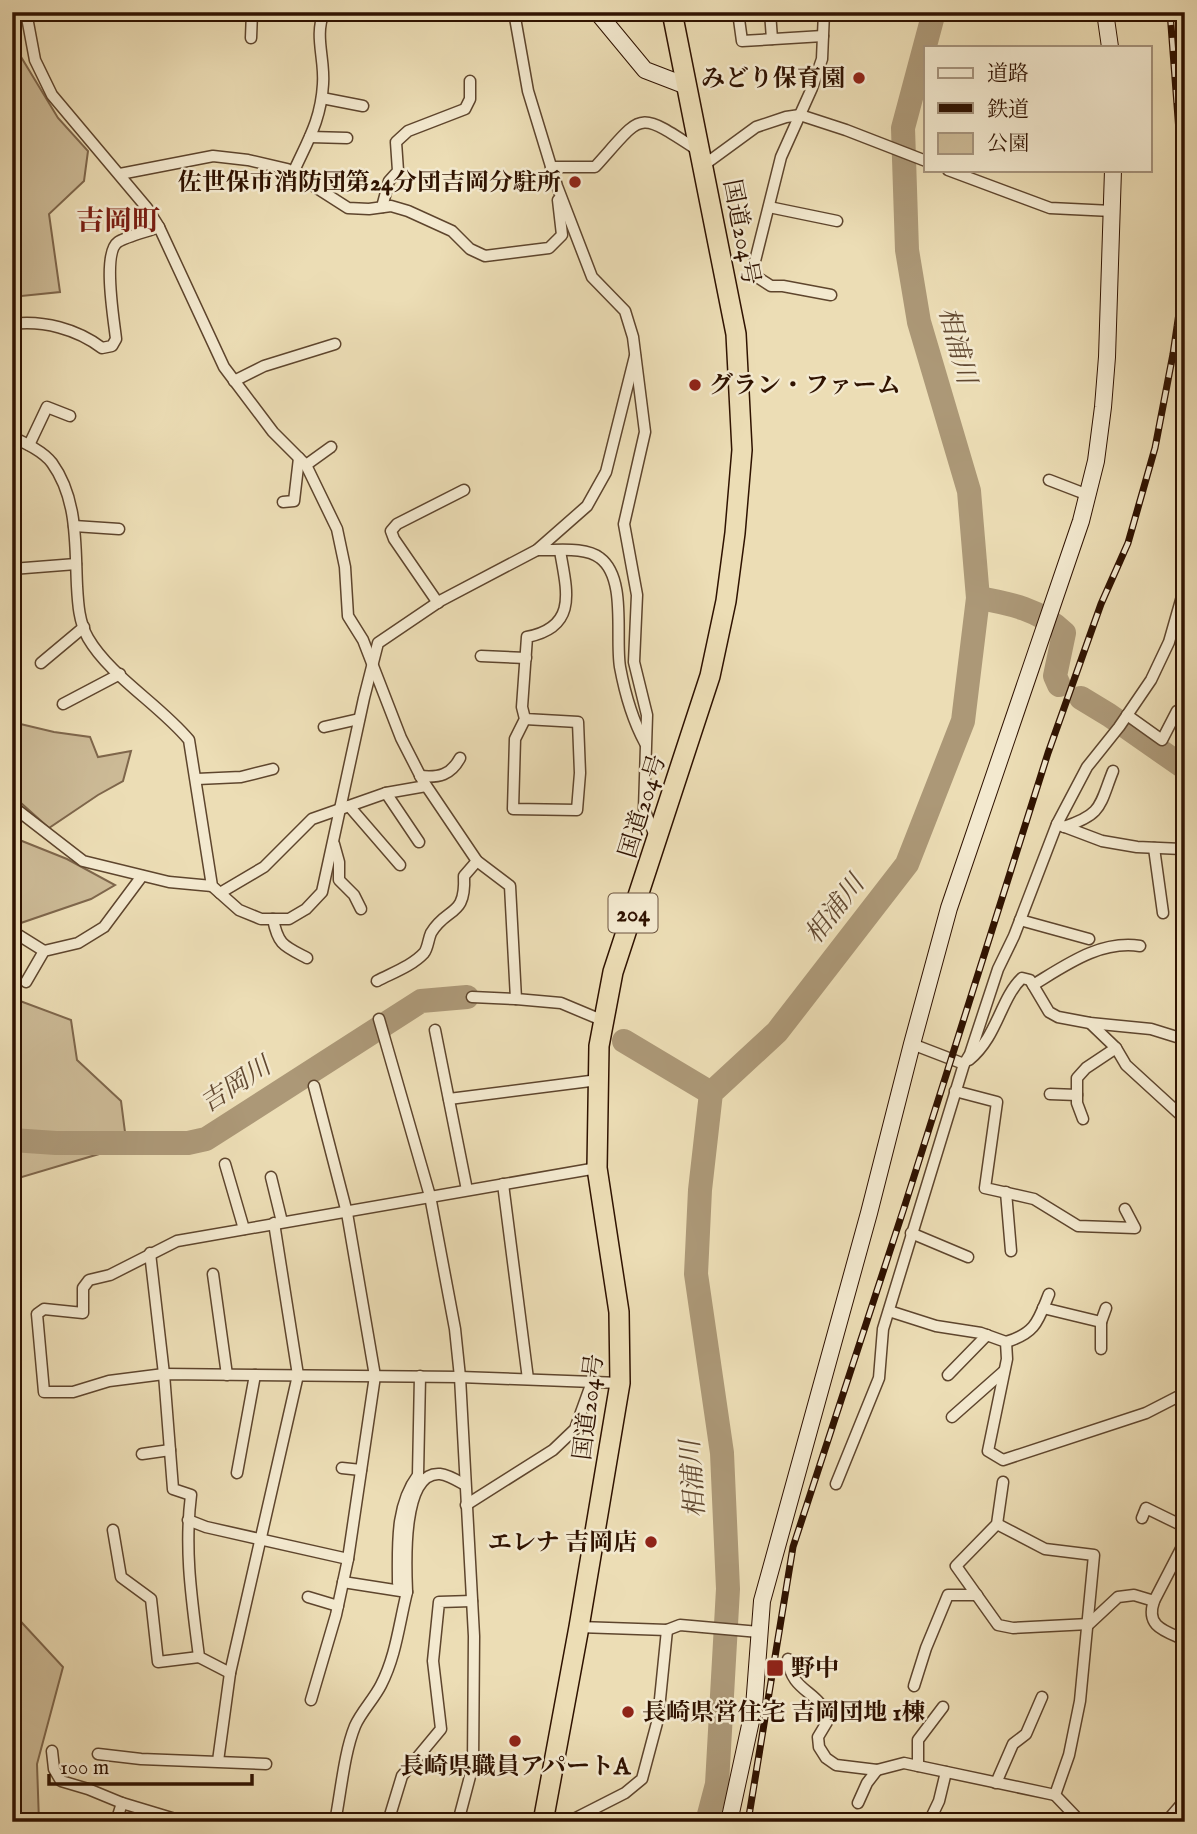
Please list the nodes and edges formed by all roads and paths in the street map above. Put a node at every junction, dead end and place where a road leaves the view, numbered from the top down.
1 (26, 12) edge
2 (253, 12) edge
3 (514, 12) edge
4 (671, 12) edge
5 (737, 12) edge
6 (770, 12) edge
7 (824, 12) edge
8 (1105, 12) edge
9 (321, 13) edge
10 (605, 16) edge
11 (1185, 22) edge
12 (823, 36) junction
13 (1185, 37) edge
14 (251, 38) dead end
15 (772, 39) junction
16 (1110, 46) edge
17 (470, 81) dead end
18 (684, 85) junction
19 (321, 98) junction
20 (363, 107) dead end
21 (800, 115) junction
22 (310, 137) junction
23 (347, 138) dead end
24 (702, 158) junction
25 (924, 160) edge
26 (551, 167) junction
27 (953, 172) edge
28 (1113, 172) edge
29 (293, 173) junction
30 (120, 174) junction
31 (557, 186) junction
32 (382, 207) junction
33 (769, 207) junction
34 (1112, 211) junction
35 (837, 221) dead end
36 (159, 226) junction
37 (831, 295) dead end
38 (12, 324) edge
39 (335, 344) dead end
40 (635, 356) junction
41 (234, 381) junction
42 (70, 416) dead end
43 (12, 437) edge
44 (29, 445) junction
45 (331, 447) dead end
46 (303, 461) junction
47 (1049, 480) dead end
48 (464, 490) dead end
49 (1088, 495) junction
50 (283, 502) dead end
51 (75, 526) junction
52 (119, 529) dead end
53 (537, 550) junction
54 (560, 551) junction
55 (76, 564) junction
56 (12, 569) edge
57 (1185, 586) edge
58 (438, 603) junction
59 (1180, 620) edge
60 (84, 627) junction
61 (481, 656) dead end
62 (526, 658) junction
63 (41, 663) dead end
64 (373, 663) junction
65 (120, 674) junction
66 (62, 704) dead end
67 (1177, 711) dead end
68 (1127, 715) junction
69 (359, 719) junction
70 (525, 719) junction
71 (324, 727) dead end
72 (645, 743) junction
73 (460, 758) dead end
74 (273, 769) dead end
75 (1113, 771) dead end
76 (197, 779) junction
77 (423, 781) junction
78 (386, 793) junction
79 (12, 806) edge
80 (344, 808) junction
81 (1060, 826) junction
82 (417, 833) dead end
83 (333, 841) junction
84 (657, 842) junction
85 (1184, 847) edge
86 (1153, 848) junction
87 (477, 861) junction
88 (400, 865) dead end
89 (142, 876) junction
90 (216, 889) junction
91 (361, 909) dead end
92 (1163, 913) dead end
93 (273, 919) junction
94 (1020, 920) junction
95 (12, 931) edge
96 (1088, 939) dead end
97 (1140, 946) dead end
98 (44, 951) junction
99 (307, 958) dead end
100 (377, 981) dead end
101 (26, 982) dead end
102 (1033, 985) junction
103 (472, 997) dead end
104 (516, 999) junction
105 (379, 1019) dead end
106 (604, 1021) junction
107 (1090, 1023) junction
108 (435, 1030) dead end
109 (1185, 1037) edge
110 (912, 1044) junction
111 (1116, 1048) junction
112 (964, 1064) junction
113 (598, 1080) junction
114 (314, 1086) dead end
115 (955, 1091) junction
116 (1050, 1094) dead end
117 (1077, 1095) junction
118 (449, 1099) junction
119 (1083, 1119) dead end
120 (1185, 1119) edge
121 (225, 1164) dead end
122 (597, 1168) junction
123 (271, 1177) dead end
124 (503, 1184) junction
125 (467, 1190) junction
126 (1006, 1192) junction
127 (430, 1196) junction
128 (1125, 1209) dead end
129 (347, 1213) junction
130 (278, 1223) junction
131 (244, 1228) junction
132 (911, 1233) junction
133 (1011, 1251) dead end
134 (150, 1253) junction
135 (968, 1257) dead end
136 (213, 1274) dead end
137 (1049, 1294) dead end
138 (1043, 1308) junction
139 (1106, 1308) dead end
140 (889, 1311) junction
141 (1101, 1322) junction
142 (988, 1335) junction
143 (1006, 1342) junction
144 (1101, 1349) dead end
145 (1004, 1371) junction
146 (164, 1374) junction
147 (227, 1375) junction
148 (254, 1375) junction
149 (298, 1375) junction
150 (948, 1375) dead end
151 (374, 1376) junction
152 (420, 1376) junction
153 (460, 1377) junction
154 (528, 1379) junction
155 (592, 1382) junction
156 (620, 1383) junction
157 (1185, 1394) edge
158 (952, 1417) dead end
159 (170, 1450) junction
160 (142, 1454) dead end
161 (342, 1468) dead end
162 (361, 1470) junction
163 (237, 1473) dead end
164 (1003, 1482) dead end
165 (836, 1484) dead end
166 (466, 1485) junction
167 (466, 1505) junction
168 (1142, 1518) dead end
169 (188, 1520) junction
170 (997, 1524) junction
171 (1185, 1527) edge
172 (113, 1530) dead end
173 (262, 1539) junction
174 (1185, 1541) edge
175 (406, 1552) junction
176 (419, 1552) dead end
177 (1182, 1555) edge
178 (348, 1559) junction
179 (343, 1582) junction
180 (398, 1583) dead end
181 (407, 1592) junction
182 (977, 1595) junction
183 (308, 1597) dead end
184 (472, 1601) junction
185 (1154, 1601) junction
186 (338, 1606) junction
187 (1089, 1624) junction
188 (579, 1627) junction
189 (667, 1630) junction
190 (759, 1632) junction
191 (1185, 1640) edge
192 (199, 1657) junction
193 (788, 1659) dead end
194 (230, 1673) junction
195 (914, 1686) dead end
196 (1042, 1697) dead end
197 (311, 1700) dead end
198 (943, 1707) dead end
199 (52, 1751) dead end
200 (98, 1754) dead end
201 (218, 1761) junction
202 (266, 1764) dead end
203 (918, 1766) junction
204 (877, 1770) junction
205 (946, 1772) junction
206 (996, 1783) junction
207 (1055, 1795) junction
208 (1185, 1800) edge
209 (122, 1803) junction
210 (858, 1803) dead end
211 (1077, 1820) edge
212 (116, 1822) edge
213 (185, 1822) edge
214 (335, 1822) edge
215 (388, 1822) edge
216 (458, 1822) edge
217 (543, 1822) edge
218 (568, 1822) edge
219 (729, 1822) edge
220 (929, 1822) edge
221 (1097, 1822) edge
222 (1166, 1822) edge

1 - 30 street
2 - 14 street
3 - 26 street
4 - 18 highway, 国道204号 / 204
5 - 15 street
6 - 15 street
7 - 12 street
8 - 16 street
9 - 19 street
10 - 18 street
11 - 13 street
12 - 15 street
12 - 21 street
17 - 32 street
18 - 24 highway, 国道204号 / 204
19 - 20 street
19 - 22 street
21 - 24 street
21 - 25 street
21 - 33 street
22 - 23 street
22 - 29 street
24 - 26 street
24 - 84 highway, 国道204号 / 204
26 - 31 street
27 - 34 street
28 - 34 street
29 - 30 street
29 - 32 street
30 - 36 street
31 - 32 street
31 - 40 street
33 - 35 street
33 - 37 street
34 - 49 street
36 - 38 street
36 - 41 street
39 - 41 street
40 - 53 street
40 - 72 street
41 - 46 street
42 - 44 street
43 - 44 street
44 - 51 street
45 - 46 street
46 - 50 street
46 - 64 street
47 - 49 street
48 - 58 street
49 - 110 street
51 - 52 street
51 - 55 street
53 - 54 street
53 - 58 street
54 - 62 street
54 - 72 street
55 - 56 street
55 - 60 street
57 - 59 street
58 - 64 street
59 - 68 street
60 - 63 street
60 - 65 street
61 - 62 street
62 - 70 street
64 - 69 street
64 - 77 street
65 - 66 street
65 - 76 street
67 - 68 street
68 - 81 street
69 - 71 street
69 - 80 street
70 - 70 street
72 - 84 street
73 - 77 street
74 - 76 street
75 - 81 street
76 - 90 street
77 - 78 street
77 - 87 street
78 - 80 street
78 - 82 street
79 - 89 street
80 - 83 street
80 - 88 street
80 - 90 street
81 - 86 street
81 - 94 street
83 - 91 street
83 - 93 street
84 - 106 highway, 国道204号 / 204
85 - 86 street
86 - 92 street
87 - 100 street
87 - 104 street
89 - 90 street
89 - 98 street
90 - 93 street
93 - 99 street
94 - 96 street
94 - 112 street
95 - 98 street
97 - 102 street
98 - 101 street
102 - 107 street
102 - 112 street
103 - 104 street
104 - 106 street
105 - 127 street
106 - 113 highway, 国道204号 / 204
107 - 109 street
107 - 111 street
108 - 118 street
110 - 112 street
110 - 190 street
111 - 117 street
111 - 120 street
112 - 115 street
113 - 118 street
113 - 122 highway, 国道204号 / 204
114 - 129 street
115 - 126 street
115 - 132 street
116 - 117 street
117 - 119 street
118 - 125 street
121 - 131 street
122 - 124 street
122 - 156 highway, 国道204号 / 204
123 - 130 street
124 - 125 street
124 - 154 street
125 - 127 street
126 - 128 street
126 - 133 street
127 - 129 street
127 - 153 street
129 - 130 street
129 - 151 street
130 - 131 street
130 - 149 street
131 - 134 street
132 - 135 street
132 - 140 street
134 - 146 street
134 - 146 street
136 - 147 street
137 - 138 street
138 - 141 street
138 - 143 street
139 - 141 street
140 - 142 street
140 - 165 street
141 - 144 street
142 - 143 street
142 - 150 street
143 - 145 street
145 - 157 street
145 - 158 street
146 - 147 street
146 - 159 street
147 - 148 street
148 - 149 street
148 - 163 street
149 - 151 street
149 - 173 street
151 - 152 street
151 - 162 street
152 - 153 street
152 - 180 street
153 - 154 street
153 - 166 street
154 - 155 street
155 - 156 street
155 - 167 street
156 - 188 highway, 国道204号 / 204
159 - 160 street
159 - 169 street
161 - 162 street
162 - 178 street
164 - 170 street
166 - 167 street
166 - 175 street
167 - 184 street
168 - 171 street
169 - 173 street
169 - 192 street
170 - 182 street
170 - 187 street
172 - 192 street
173 - 178 street
173 - 194 street
174 - 177 street
175 - 176 street
175 - 181 street
177 - 185 street
178 - 179 street
179 - 181 street
179 - 186 street
181 - 214 street
182 - 187 street
182 - 195 street
183 - 186 street
184 - 215 street
184 - 216 street
185 - 187 street
185 - 191 street
186 - 197 street
187 - 207 street
188 - 189 street
188 - 217 highway, 国道204号 / 204
189 - 190 street
189 - 218 street
190 - 219 street
192 - 194 street
193 - 204 street
194 - 201 street
196 - 206 street
198 - 203 street
199 - 209 street
200 - 201 street
201 - 202 street
203 - 204 street
203 - 205 street
204 - 210 street
205 - 206 street
205 - 220 street
206 - 207 street
207 - 211 street
208 - 222 street
209 - 212 street
209 - 213 street
211 - 221 street

